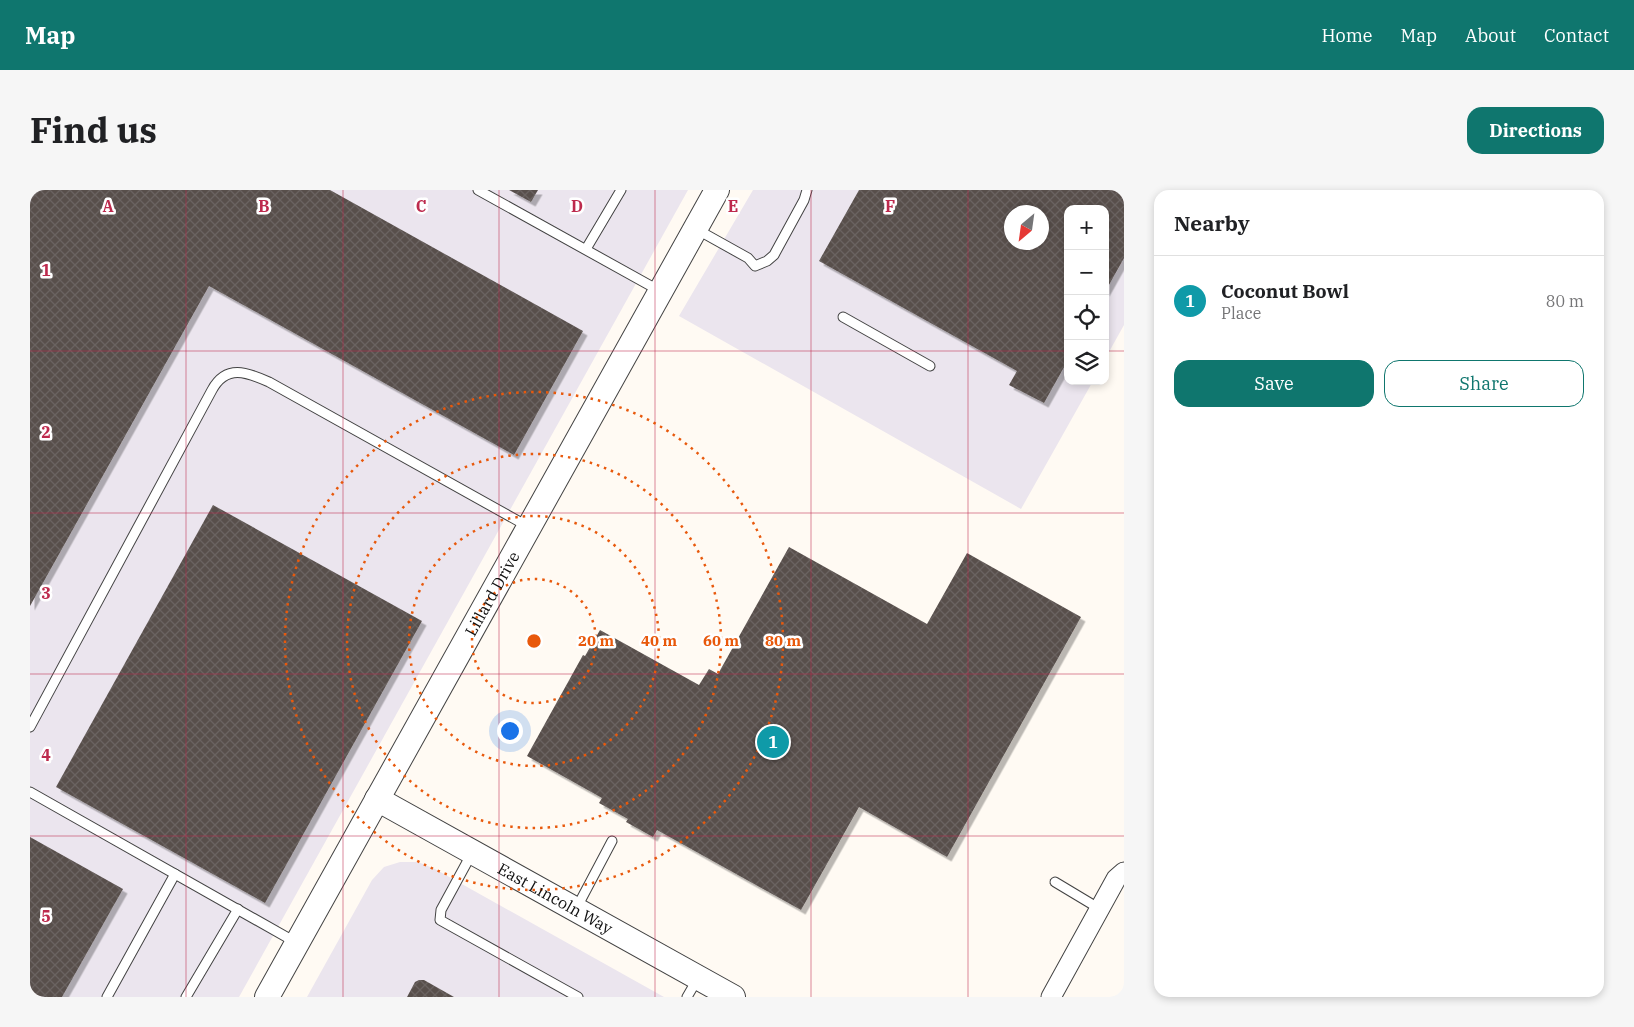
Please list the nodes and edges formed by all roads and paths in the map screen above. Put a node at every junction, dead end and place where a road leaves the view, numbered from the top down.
1 (478, 190) edge
2 (620, 190) edge
3 (717, 190) edge
4 (807, 190) edge
5 (695, 229) junction
6 (586, 249) junction
7 (660, 291) junction
8 (843, 318) dead end
9 (930, 366) dead end
10 (529, 527) junction
11 (30, 727) edge
12 (30, 792) edge
13 (377, 799) junction
14 (612, 841) dead end
15 (473, 852) junction
16 (1124, 872) edge
17 (175, 874) junction
18 (1055, 882) dead end
19 (1100, 909) junction
20 (238, 910) junction
21 (576, 910) junction
22 (297, 943) junction
23 (692, 987) edge
24 (107, 997) edge
25 (186, 997) edge
26 (267, 997) edge
27 (578, 997) edge
28 (732, 997) edge
29 (1051, 997) edge

1 - 6 lane
2 - 6 lane
3 - 5 street, Lillard Drive
4 - 5 lane
5 - 7 street, Lillard Drive
6 - 7 lane
7 - 10 street, Lillard Drive
8 - 9 lane
10 - 11 lane
10 - 13 street, Lillard Drive
12 - 17 lane
13 - 15 street, East Lincoln Way
13 - 22 street, Lillard Drive
14 - 21 lane
15 - 21 street, East Lincoln Way
15 - 27 lane
16 - 19 street
17 - 20 lane
17 - 24 lane
18 - 19 lane
19 - 29 street
20 - 22 lane
20 - 25 lane
21 - 23 street, East Lincoln Way
22 - 26 street, Lillard Drive
23 - 28 street, East Lincoln Way

